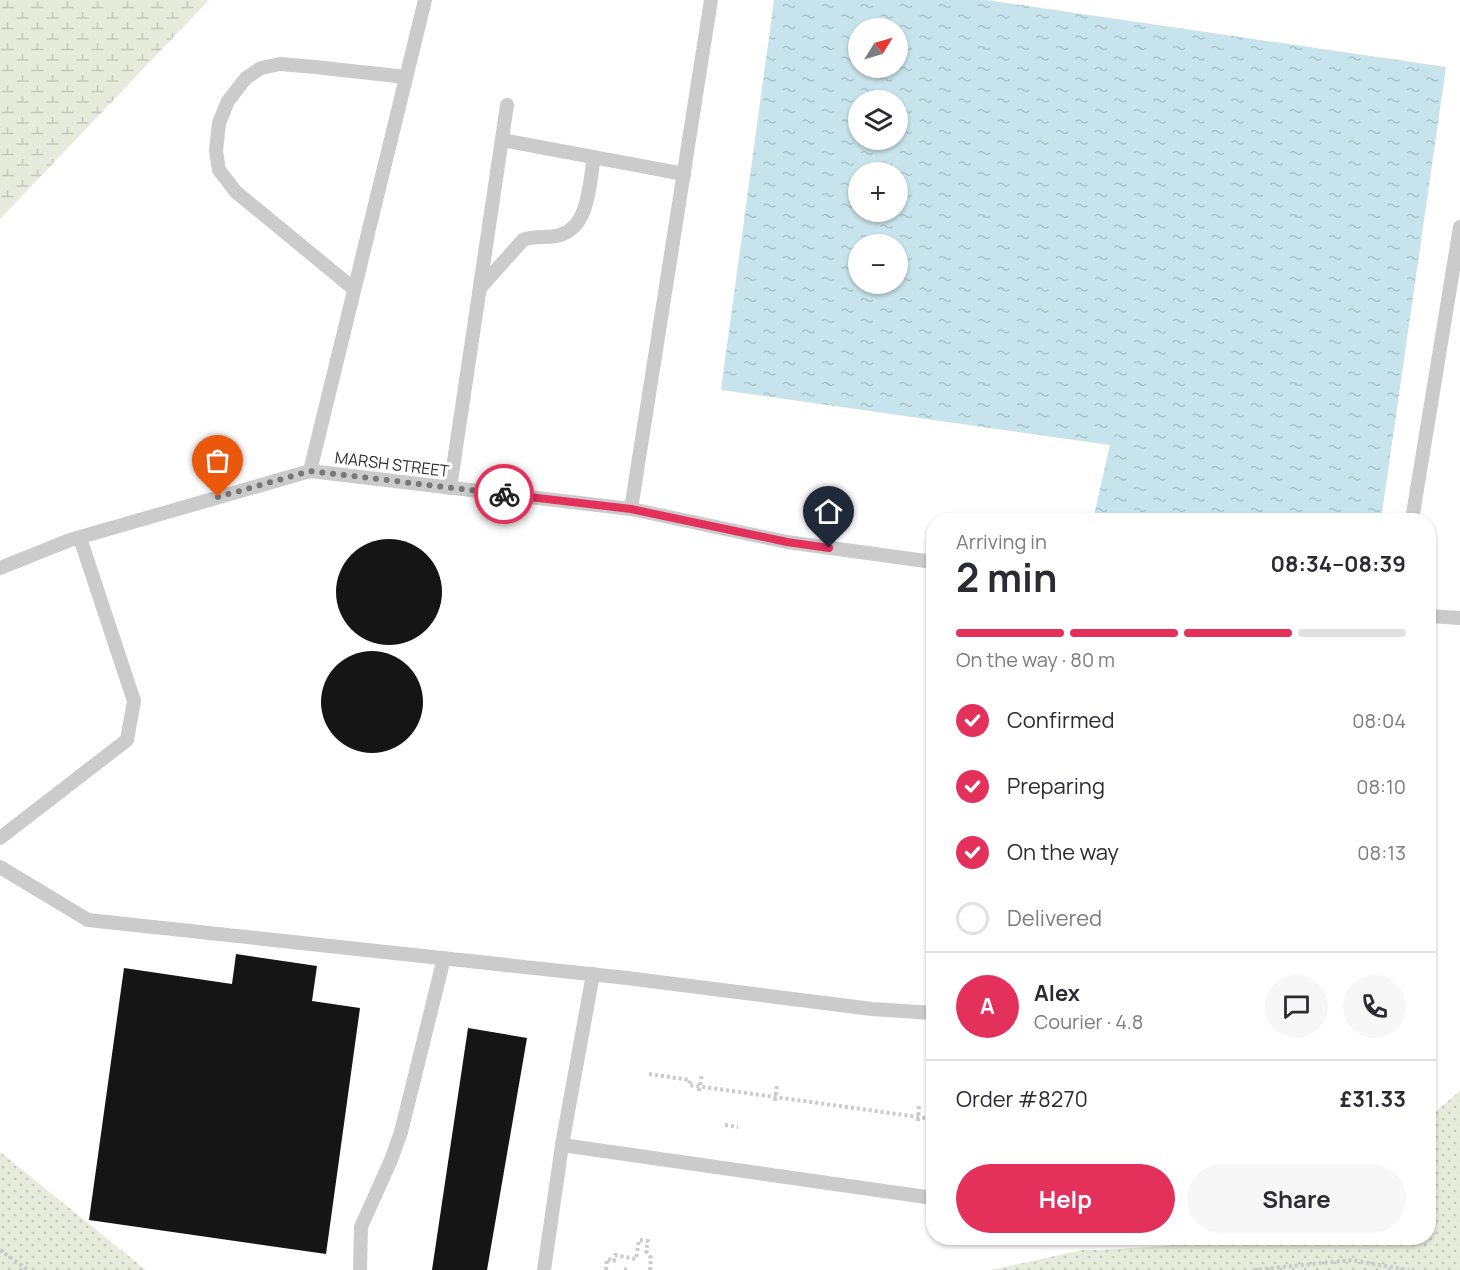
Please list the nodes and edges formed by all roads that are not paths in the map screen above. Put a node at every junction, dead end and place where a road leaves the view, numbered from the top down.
1 (424, 0) edge
2 (711, 0) edge
3 (406, 77) junction
4 (507, 105) dead end
5 (502, 140) junction
6 (594, 157) junction
7 (684, 174) junction
8 (1460, 227) edge
9 (480, 288) junction
10 (354, 289) junction
11 (310, 471) junction
12 (450, 488) junction
13 (631, 509) junction
14 (1413, 513) edge
15 (80, 538) junction
16 (926, 561) edge
17 (0, 568) edge
18 (1436, 616) edge
19 (1460, 618) edge
20 (0, 838) edge
21 (0, 867) edge
22 (444, 958) junction
23 (593, 974) junction
24 (926, 1013) edge
25 (562, 1145) junction
26 (926, 1197) edge
27 (360, 1270) edge
28 (544, 1270) edge

1 - 3 lane
2 - 7 lane
3 - 10 lane
3 - 10 lane
4 - 5 lane
5 - 6 lane
5 - 9 lane
6 - 7 lane
6 - 9 lane
7 - 13 lane
8 - 14 lane
9 - 12 lane
10 - 11 lane
11 - 12 lane, MARSH STREET
11 - 15 lane, MARSH STREET
12 - 13 lane, MARSH STREET
13 - 16 lane, MARSH STREET
15 - 17 lane, MARSH STREET
15 - 20 lane
18 - 19 lane
21 - 22 lane
22 - 23 lane
22 - 27 lane
23 - 24 lane
23 - 25 lane
25 - 26 lane
25 - 28 lane

